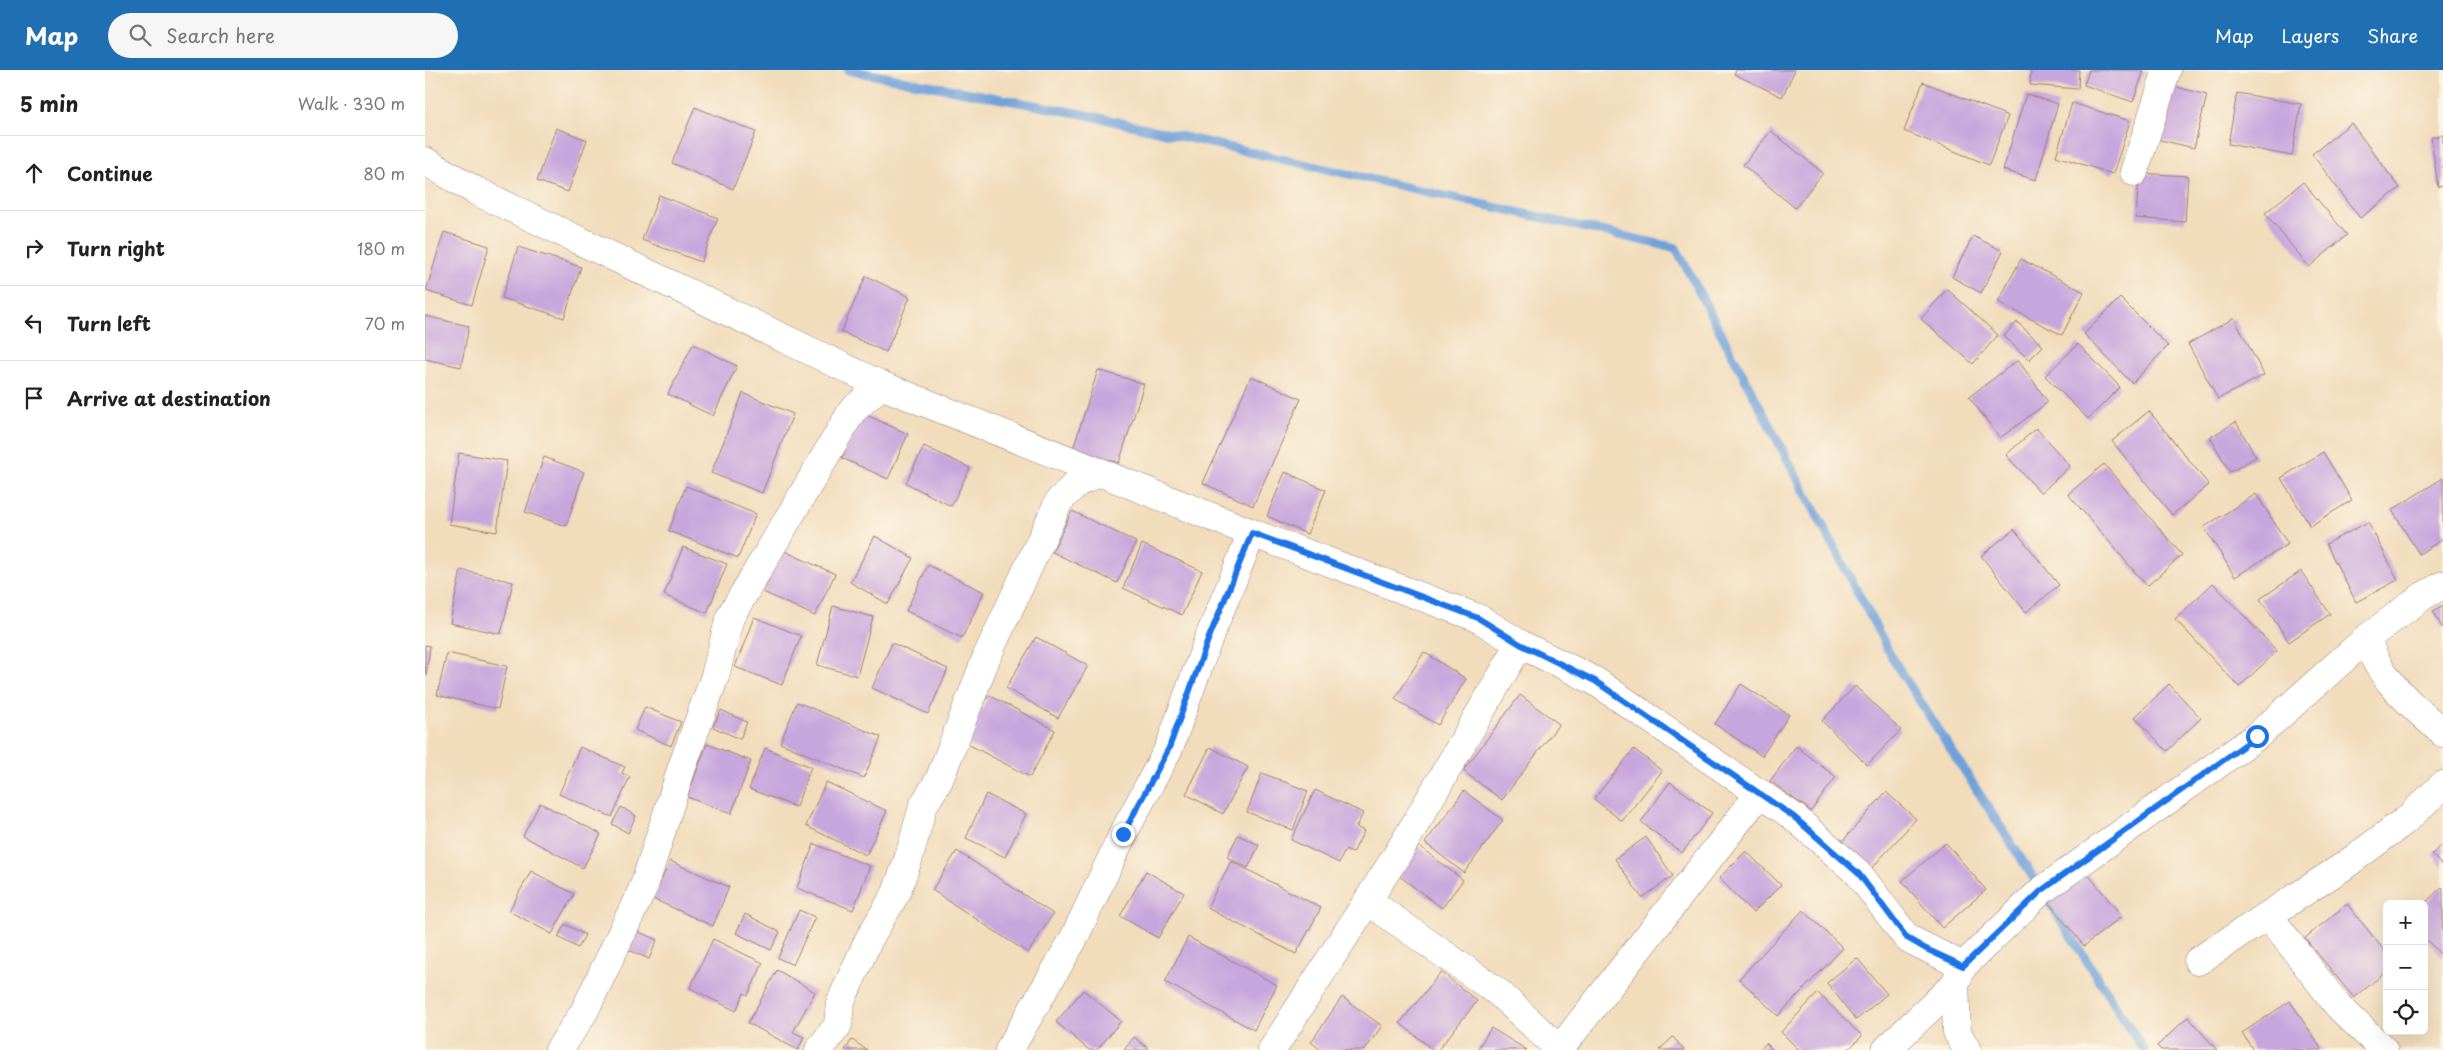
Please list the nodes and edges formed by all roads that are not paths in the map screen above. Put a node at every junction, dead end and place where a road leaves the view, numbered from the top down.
1 (2167, 70) edge
2 (425, 161) edge
3 (2134, 172) dead end
4 (881, 385) junction
5 (1101, 472) junction
6 (1252, 533) junction
7 (2443, 585) edge
8 (2367, 638) junction
9 (1520, 644) junction
10 (2443, 733) edge
11 (2443, 785) edge
12 (1759, 793) junction
13 (1368, 901) junction
14 (2268, 915) junction
15 (2198, 961) dead end
16 (1959, 975) junction
17 (559, 1050) edge
18 (819, 1050) edge
19 (1009, 1050) edge
20 (1272, 1050) edge
21 (1559, 1050) edge
22 (1886, 1050) edge
23 (1967, 1050) edge
24 (2384, 1050) edge

1 - 3 street
2 - 4 street
4 - 5 street
4 - 17 street
5 - 6 street
5 - 18 street
6 - 9 street
6 - 19 street
7 - 8 street
8 - 10 street
8 - 16 street
9 - 12 street
9 - 13 street
11 - 14 street
12 - 16 street
12 - 21 street
13 - 20 street
13 - 21 street
14 - 15 street
14 - 24 street
16 - 22 street
16 - 23 street

